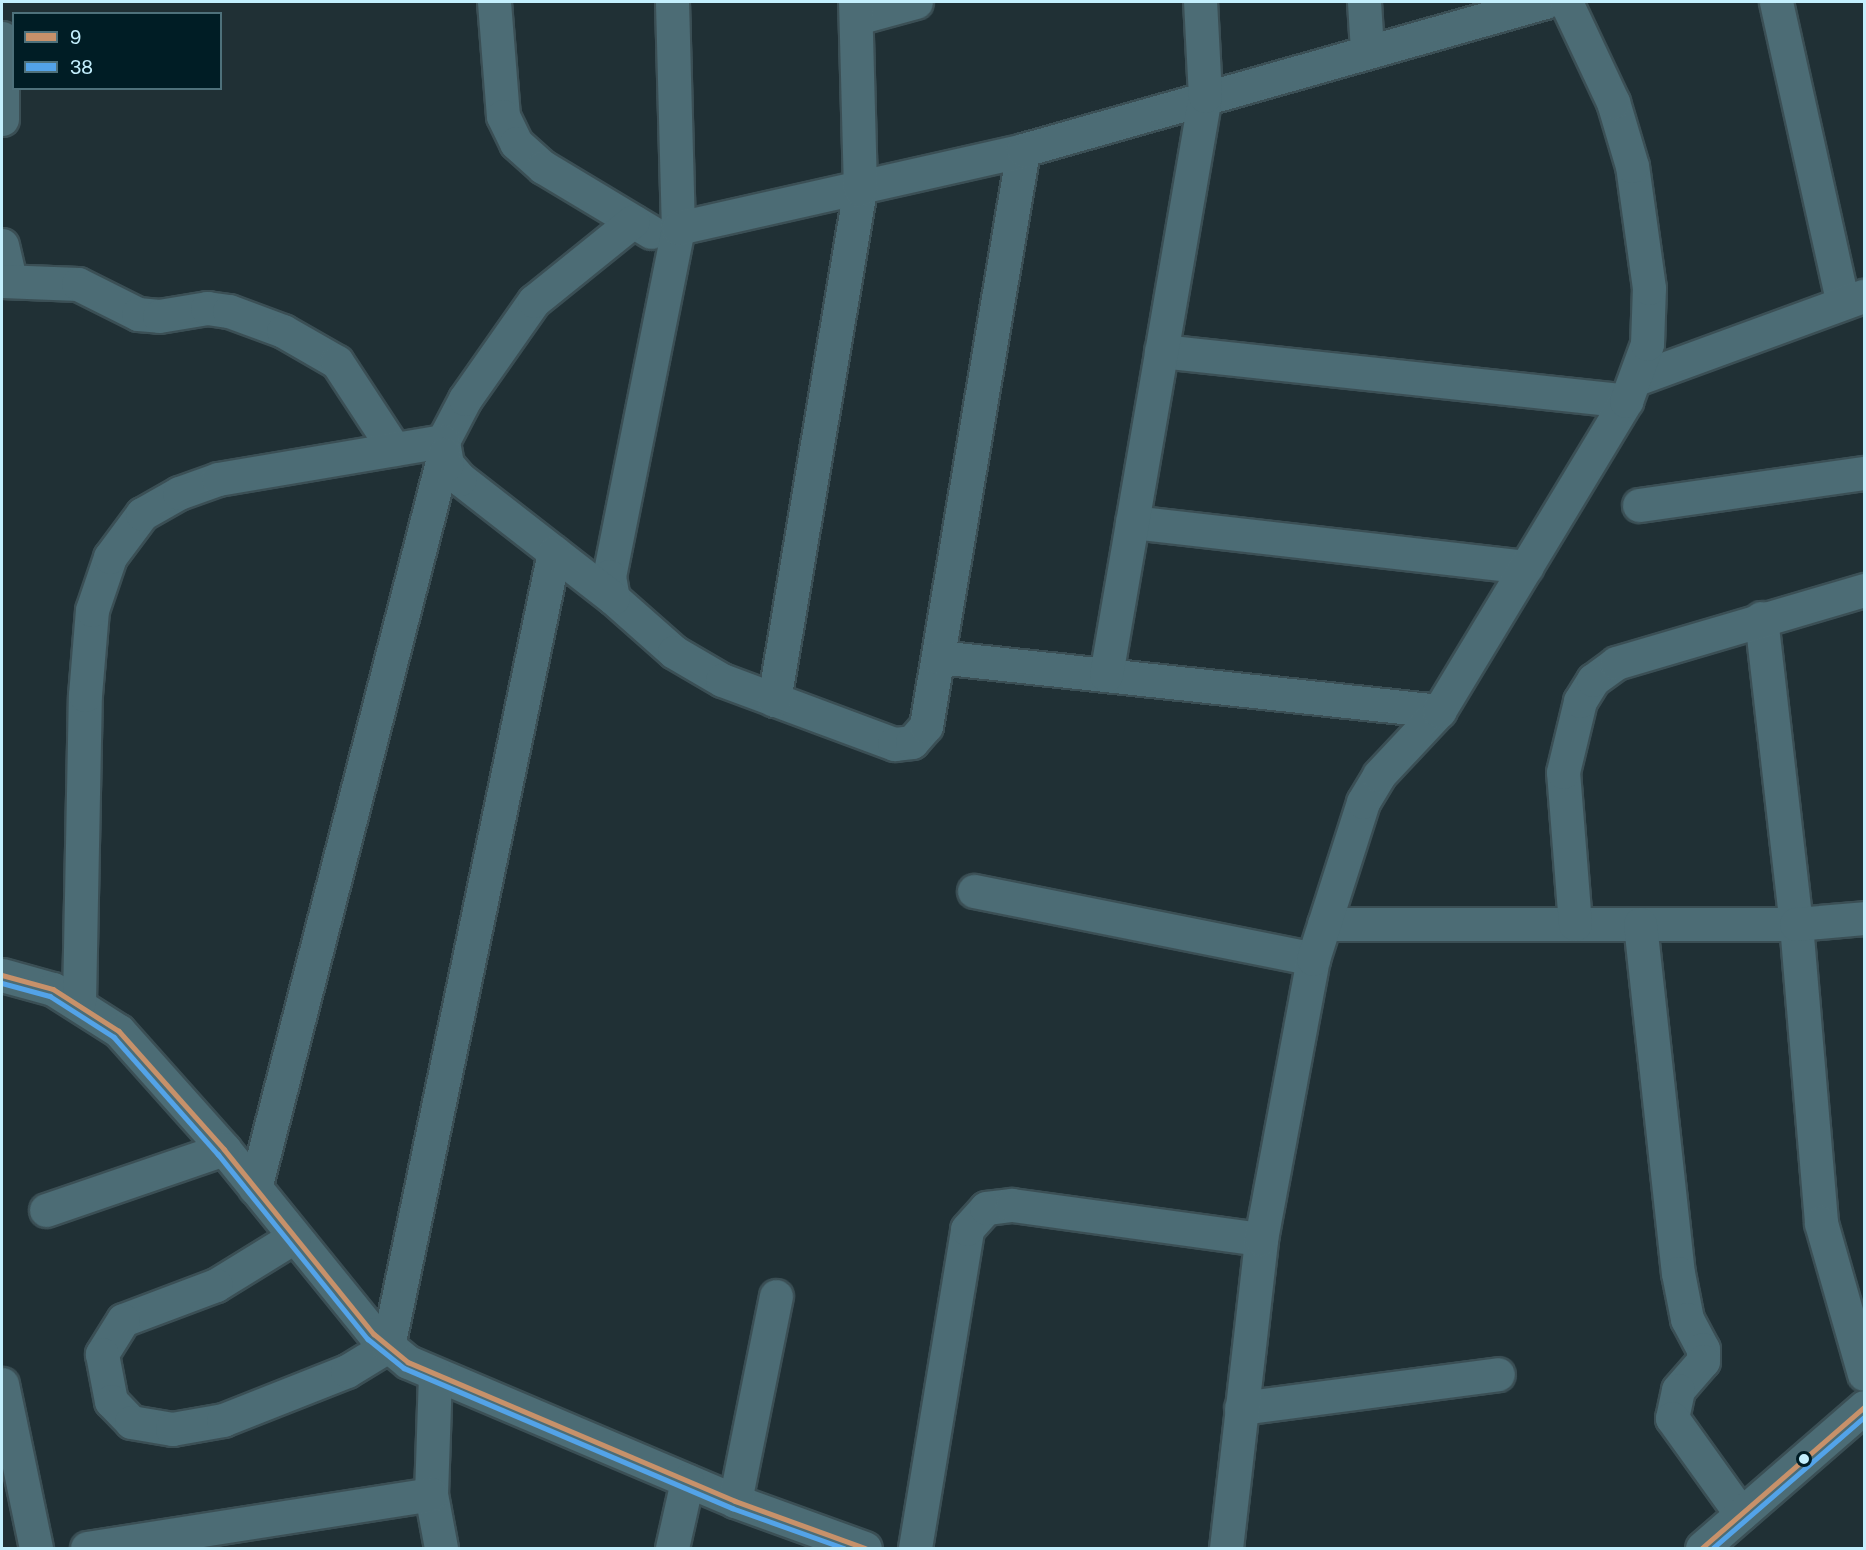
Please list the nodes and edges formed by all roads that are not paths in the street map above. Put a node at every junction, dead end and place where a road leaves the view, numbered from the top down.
1 (494, 2) edge
2 (672, 2) edge
3 (916, 2) edge
4 (1200, 2) edge
5 (1364, 2) edge
6 (1545, 2) edge
7 (1566, 2) edge
8 (1776, 2) edge
9 (856, 10) edge
10 (2, 38) edge
11 (1367, 50) junction
12 (1205, 96) junction
13 (2, 119) edge
14 (1023, 150) junction
15 (860, 189) junction
16 (633, 221) junction
17 (676, 238) junction
18 (2, 245) edge
19 (6, 281) edge
20 (1854, 299) edge
21 (1161, 351) junction
22 (1631, 390) junction
23 (444, 447) junction
24 (394, 450) junction
25 (1864, 473) edge
26 (1639, 505) dead end
27 (1132, 522) junction
28 (555, 552) junction
29 (1526, 567) junction
30 (1864, 590) edge
31 (613, 598) junction
32 (1761, 618) junction
33 (938, 657) junction
34 (1106, 675) junction
35 (774, 700) junction
36 (1439, 711) junction
37 (974, 891) dead end
38 (1864, 918) edge
39 (1324, 924) junction
40 (1575, 924) junction
41 (1640, 924) junction
42 (1796, 924) junction
43 (1313, 959) junction
44 (2, 975) edge
45 (79, 1002) junction
46 (224, 1149) junction
47 (255, 1188) junction
48 (46, 1210) dead end
49 (294, 1237) junction
50 (1261, 1239) junction
51 (776, 1296) dead end
52 (388, 1346) junction
53 (435, 1374) junction
54 (1498, 1374) dead end
55 (1864, 1374) edge
56 (2, 1384) edge
57 (1864, 1407) edge
58 (1241, 1408) junction
59 (687, 1481) junction
60 (431, 1494) junction
61 (735, 1501) junction
62 (1741, 1514) junction
63 (1714, 1545) edge
64 (36, 1548) edge
65 (87, 1548) edge
66 (441, 1548) edge
67 (672, 1548) edge
68 (865, 1548) edge
69 (915, 1548) edge
70 (1226, 1548) edge

1 - 16 street
2 - 17 street
3 - 9 street
4 - 12 street
5 - 11 street
6 - 11 street
7 - 22 street
8 - 20 street
9 - 15 street
10 - 13 street
11 - 12 street
12 - 14 street
12 - 21 street
14 - 15 street
14 - 33 street
15 - 17 street
15 - 35 street
16 - 17 street
16 - 23 street
17 - 31 street
18 - 19 street
19 - 24 street
20 - 22 street
21 - 22 street
21 - 27 street
22 - 29 street
23 - 24 street
23 - 28 street
23 - 47 street
24 - 45 street
25 - 26 street
27 - 29 street
27 - 34 street
28 - 31 street
28 - 52 street
29 - 36 street
30 - 32 street
31 - 35 street
32 - 40 street
32 - 42 street
33 - 34 street
33 - 35 street
34 - 36 street
36 - 39 street
37 - 43 street
38 - 42 street
39 - 40 street
39 - 43 street
40 - 41 street
41 - 42 street
41 - 62 street
42 - 55 street
43 - 50 street
44 - 45 street
45 - 46 street
46 - 47 street
46 - 48 street
47 - 49 street
49 - 52 street
49 - 52 street
50 - 58 street
50 - 69 street
51 - 61 street
52 - 53 street
53 - 59 street
53 - 60 street
54 - 58 street
56 - 64 street
57 - 62 street
58 - 70 street
59 - 61 street
59 - 67 street
60 - 65 street
60 - 66 street
61 - 68 street
62 - 63 street

